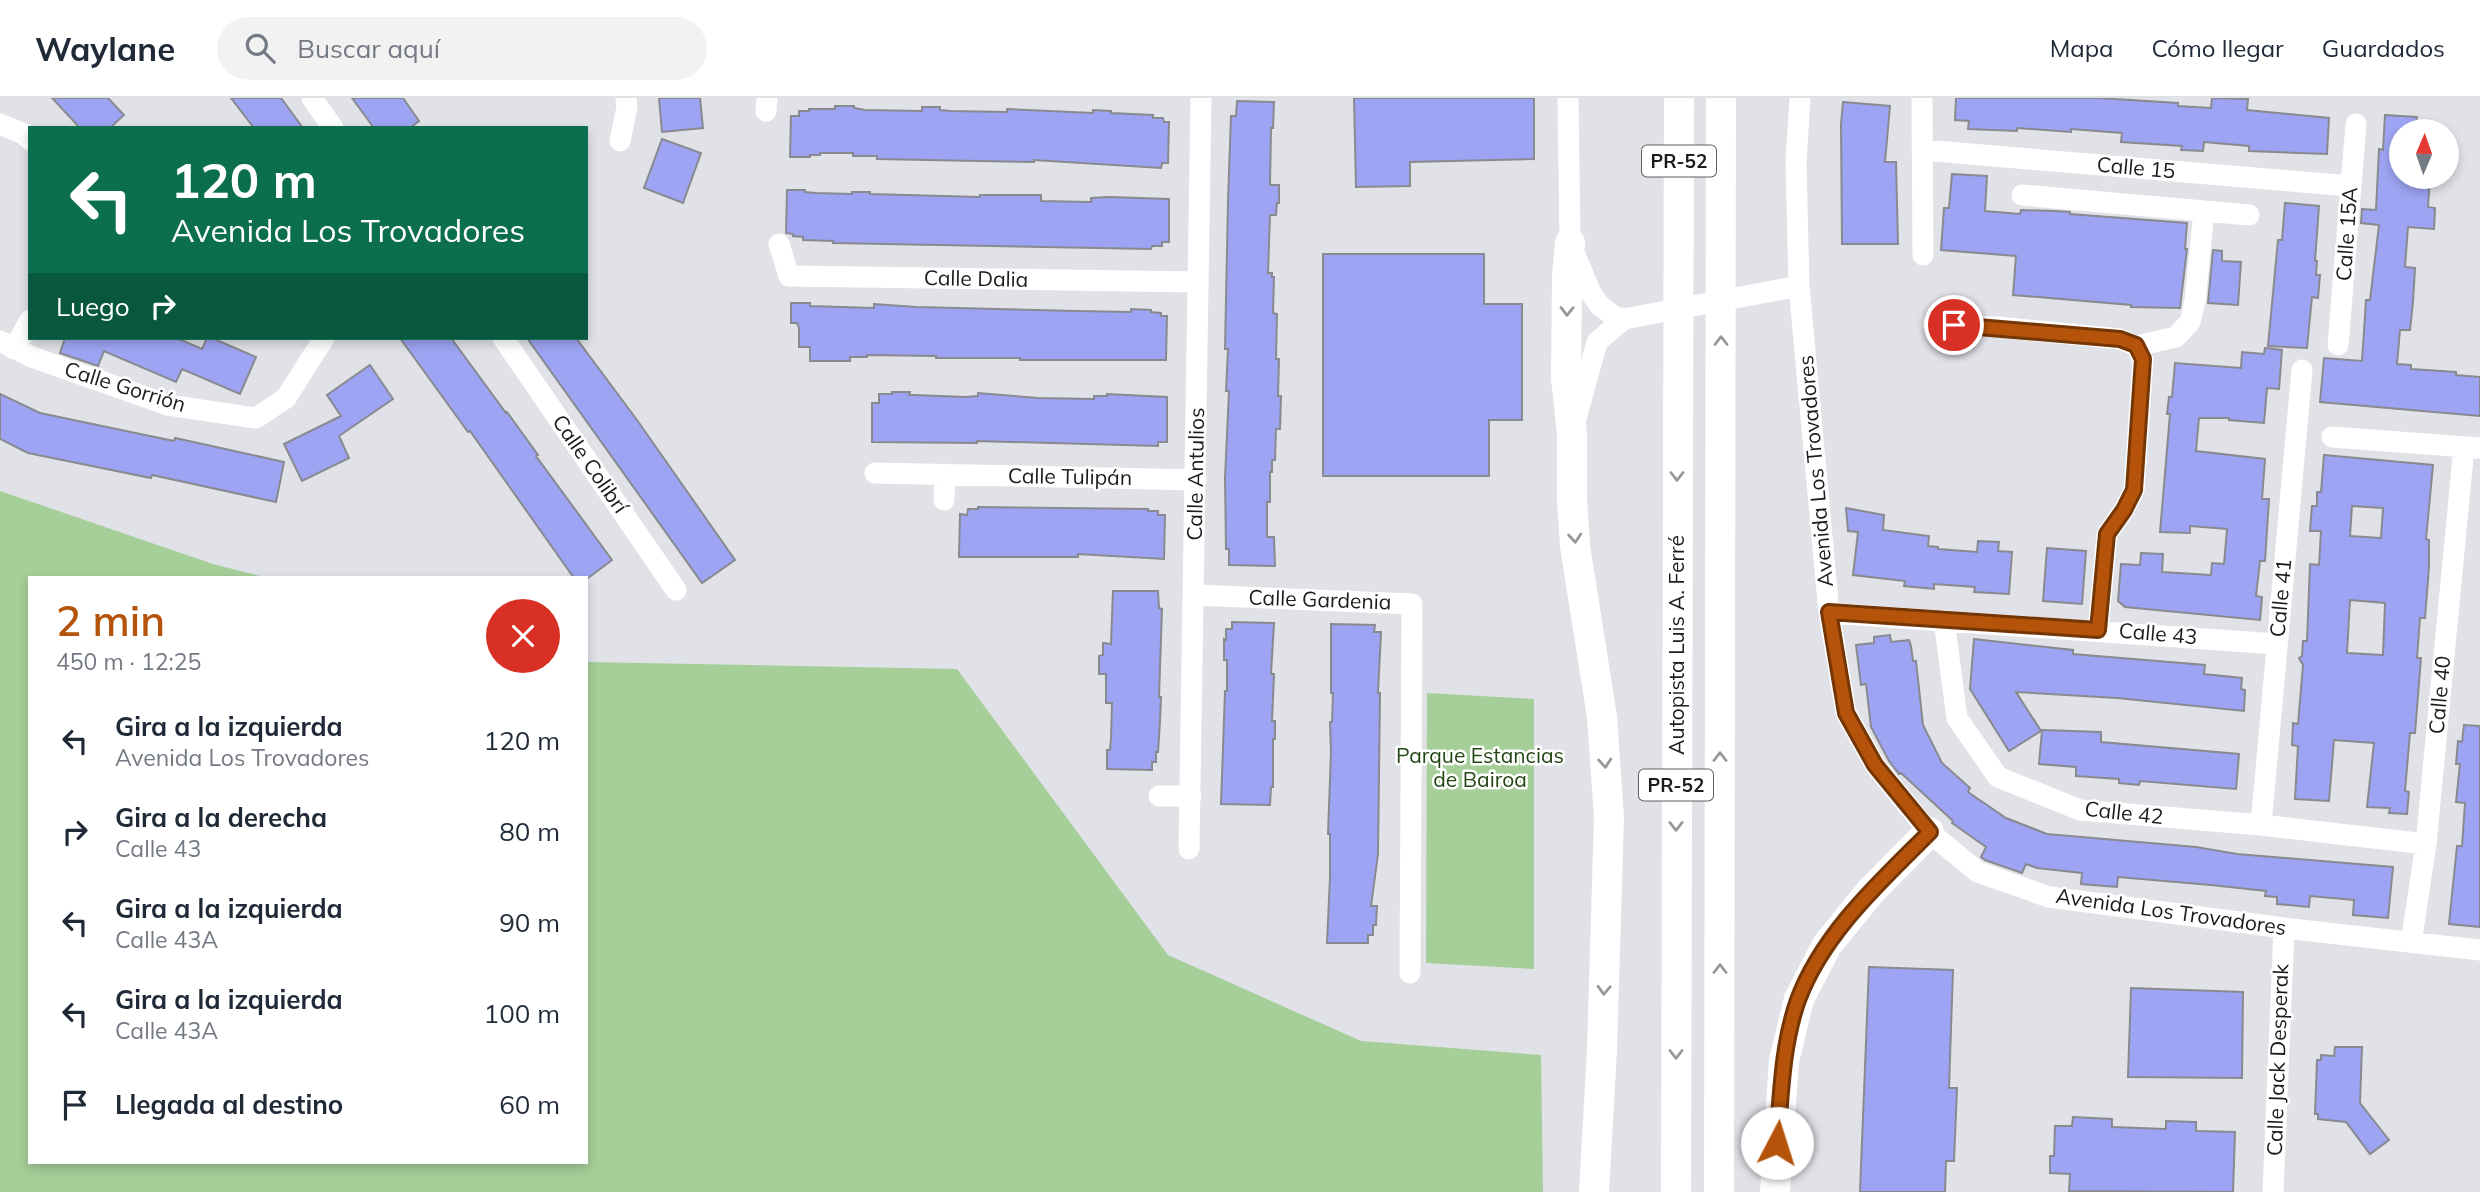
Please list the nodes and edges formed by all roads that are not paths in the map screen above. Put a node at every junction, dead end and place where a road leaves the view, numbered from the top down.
1 (312, 98) edge
2 (626, 98) edge
3 (1201, 98) edge
4 (1568, 98) edge
5 (1679, 98) edge
6 (1721, 98) edge
7 (1800, 98) edge
8 (1922, 98) edge
9 (0, 124) edge
10 (2356, 124) dead end
11 (332, 126) edge
12 (28, 138) edge
13 (620, 142) dead end
14 (1923, 150) junction
15 (2350, 186) junction
16 (2022, 195) dead end
17 (2204, 211) junction
18 (2249, 215) dead end
19 (1570, 243) junction
20 (779, 244) dead end
21 (1923, 255) dead end
22 (1197, 282) junction
23 (1799, 286) junction
24 (1624, 320) junction
25 (28, 322) edge
26 (1933, 324) dead end
27 (323, 340) edge
28 (504, 340) edge
29 (7, 345) edge
30 (2136, 345) junction
31 (2338, 345) dead end
32 (2302, 370) dead end
33 (1572, 434) junction
34 (2332, 437) dead end
35 (2472, 448) edge
36 (874, 473) dead end
37 (945, 474) junction
38 (1196, 480) junction
39 (944, 500) dead end
40 (676, 590) dead end
41 (1194, 595) junction
42 (1829, 612) junction
43 (1944, 620) junction
44 (2098, 630) junction
45 (2277, 644) junction
46 (1158, 796) dead end
47 (1191, 796) junction
48 (2261, 825) junction
49 (1930, 832) junction
50 (2426, 844) junction
51 (1189, 849) dead end
52 (2284, 928) junction
53 (2411, 943) junction
54 (2480, 950) edge
55 (1410, 973) dead end
56 (1720, 1086) junction
57 (1675, 1161) junction
58 (1594, 1192) edge
59 (1667, 1192) edge
60 (1676, 1192) edge
61 (1719, 1192) edge
62 (1739, 1192) edge
63 (1774, 1192) edge
64 (2273, 1192) edge

1 - 11 street
2 - 13 street
3 - 22 street, Calle Antulios
4 - 19 street
5 -> 57 highway, Autopista Luis A. Ferré / PR-52
56 -> 6 highway, Autopista Luis A. Ferré / PR-52
7 - 23 street, Avenida Los Trovadores
8 - 14 street
9 - 12 street
10 - 15 street, Calle 15A
14 - 15 street, Calle 15
14 - 21 street
15 - 31 street, Calle 15A
16 - 17 street
17 - 18 street
17 - 30 street
19 - 24 street
19 -> 33 highway
20 - 22 street, Calle Dalia
22 - 38 street, Calle Antulios
23 - 24 street
23 - 42 street, Avenida Los Trovadores
24 - 33 street
25 - 29 street, Calle Gorrión
26 - 30 street
27 - 29 street, Calle Gorrión
28 - 40 street, Calle Colibrí
30 - 44 street
32 - 45 street, Calle 41
33 -> 58 highway
34 - 35 street
35 - 50 street, Calle 40
36 - 37 street, Calle Tulipán
37 - 38 street, Calle Tulipán
37 - 39 street
38 - 41 street, Calle Antulios
41 - 47 street, Calle Antulios
41 - 55 street, Calle Gardenia
42 - 43 street, Calle 43
42 - 49 street, Avenida Los Trovadores
43 - 44 street, Calle 43
43 - 48 street, Calle 42
44 - 45 street, Calle 43
45 - 48 street, Calle 41
46 - 47 street
47 - 51 street, Calle Antulios
48 - 50 street, Calle 42
49 - 52 street, Avenida Los Trovadores
49 - 63 highway
50 - 53 street, Calle 40
52 - 53 street, Avenida Los Trovadores
52 - 64 street, Calle Jack Desperak
53 - 54 street, Avenida Los Trovadores
56 - 61 highway, Autopista Luis A. Ferré / PR-52
56 - 62 highway
57 - 59 highway
57 - 60 highway, Autopista Luis A. Ferré / PR-52

